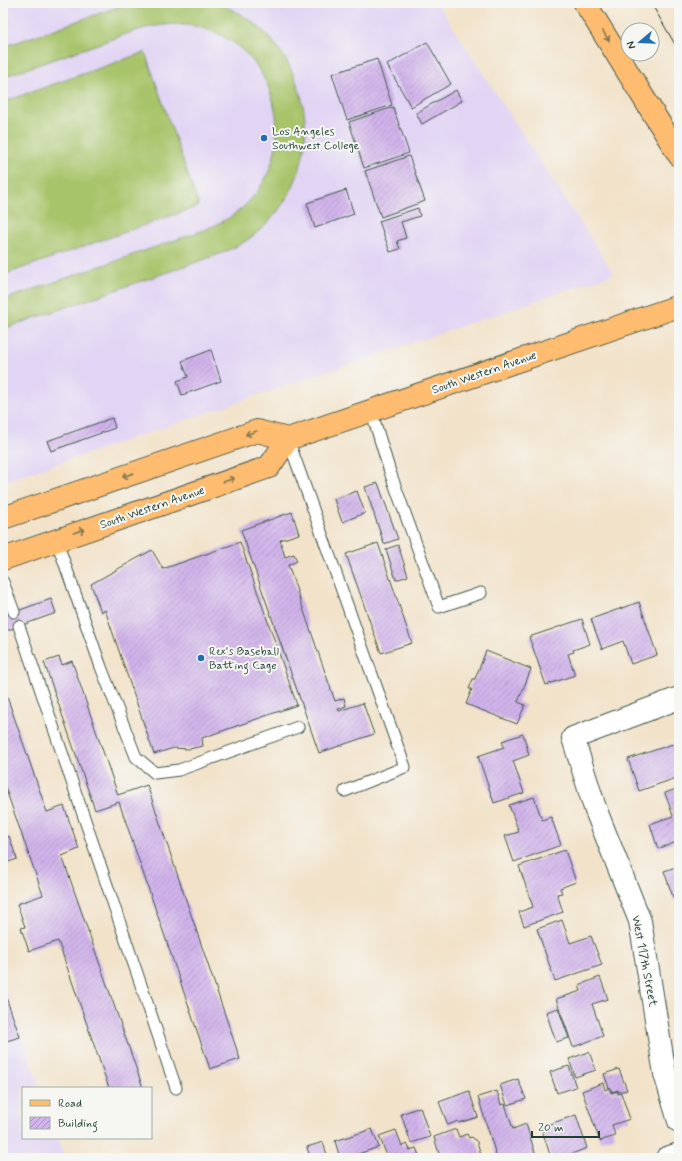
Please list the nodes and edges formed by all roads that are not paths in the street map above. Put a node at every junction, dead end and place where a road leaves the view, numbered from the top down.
1 (585, 3) edge
2 (679, 155) edge
3 (675, 307) edge
4 (371, 410) junction
5 (288, 439) junction
6 (3, 518) edge
7 (56, 539) junction
8 (3, 559) edge
9 (3, 582) edge
10 (481, 593) dead end
11 (14, 612) dead end
12 (19, 626) dead end
13 (679, 698) edge
14 (298, 727) dead end
15 (345, 791) dead end
16 (176, 1088) dead end
17 (679, 1121) edge
18 (679, 1154) edge
19 (668, 1158) edge

1 -> 2 main road
3 - 4 main road, South Western Avenue
4 - 5 main road, South Western Avenue
4 - 10 lane
5 -> 6 main road
7 -> 5 main road, South Western Avenue
5 - 15 lane
7 - 8 main road, South Western Avenue
7 - 14 lane
9 - 11 lane
12 - 16 lane
13 - 17 street, West 117th Street
18 - 19 street

